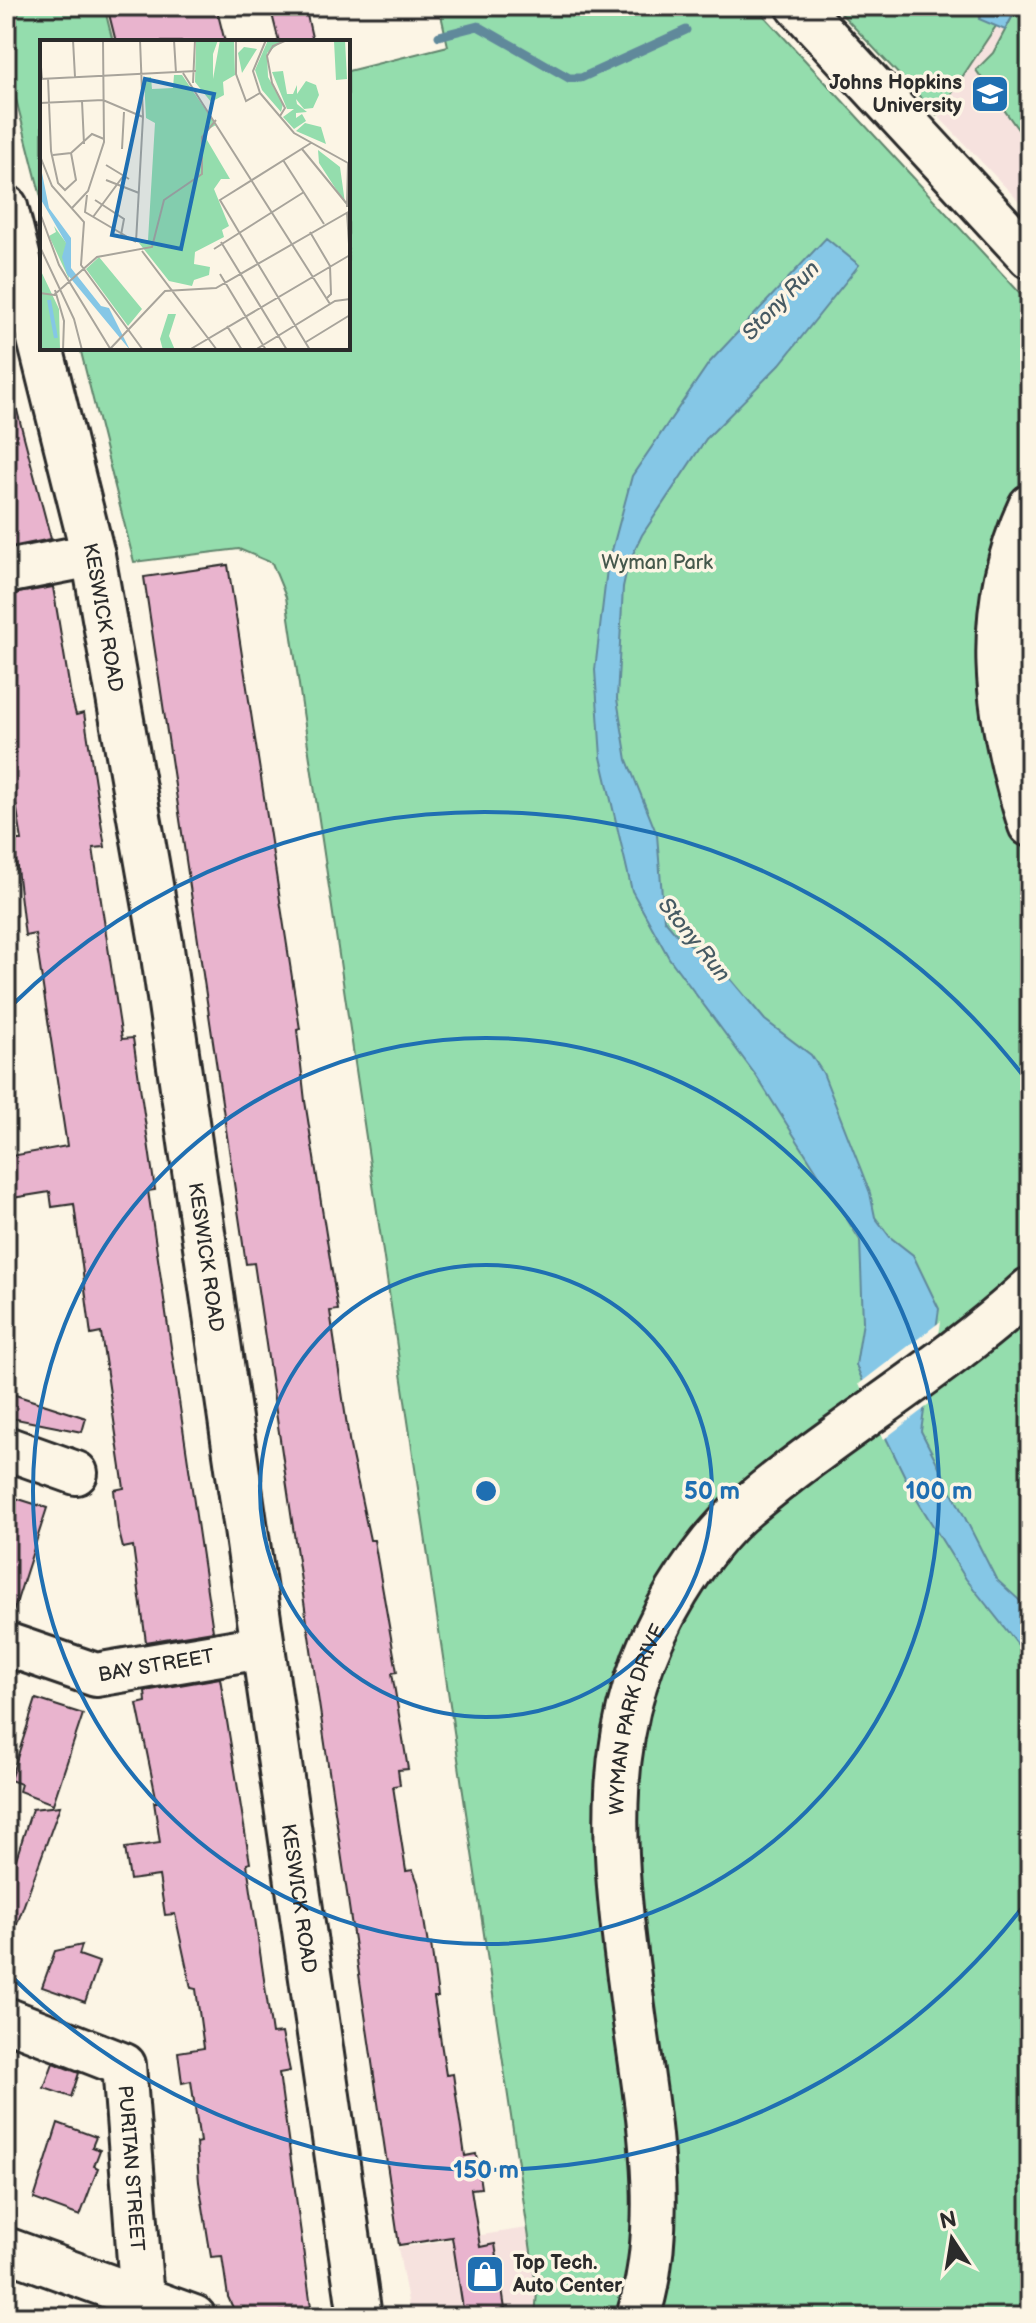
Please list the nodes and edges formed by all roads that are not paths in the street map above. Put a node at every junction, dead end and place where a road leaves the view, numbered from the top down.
1 (798, 6) edge
2 (6, 207) edge
3 (1030, 257) edge
4 (40, 343) edge
5 (42, 350) edge
6 (1030, 506) edge
7 (93, 555) junction
8 (6, 572) edge
9 (1030, 825) edge
10 (1024, 1295) edge
11 (6, 1448) edge
12 (76, 1473) dead end
13 (6, 1644) edge
14 (262, 1647) junction
15 (6, 2019) edge
16 (6, 2249) edge
17 (142, 2300) junction
18 (194, 2317) edge
19 (360, 2317) edge
20 (638, 2317) edge

1 - 3 street
2 - 4 street, KESWICK ROAD
5 - 7 street, KESWICK ROAD
6 - 9 street
7 - 8 street
7 - 14 street, KESWICK ROAD
10 - 20 street, WYMAN PARK DRIVE
11 - 12 street
13 - 14 street, BAY STREET
14 - 19 street, KESWICK ROAD
15 - 17 street, PURITAN STREET
16 - 17 street
17 - 18 street

